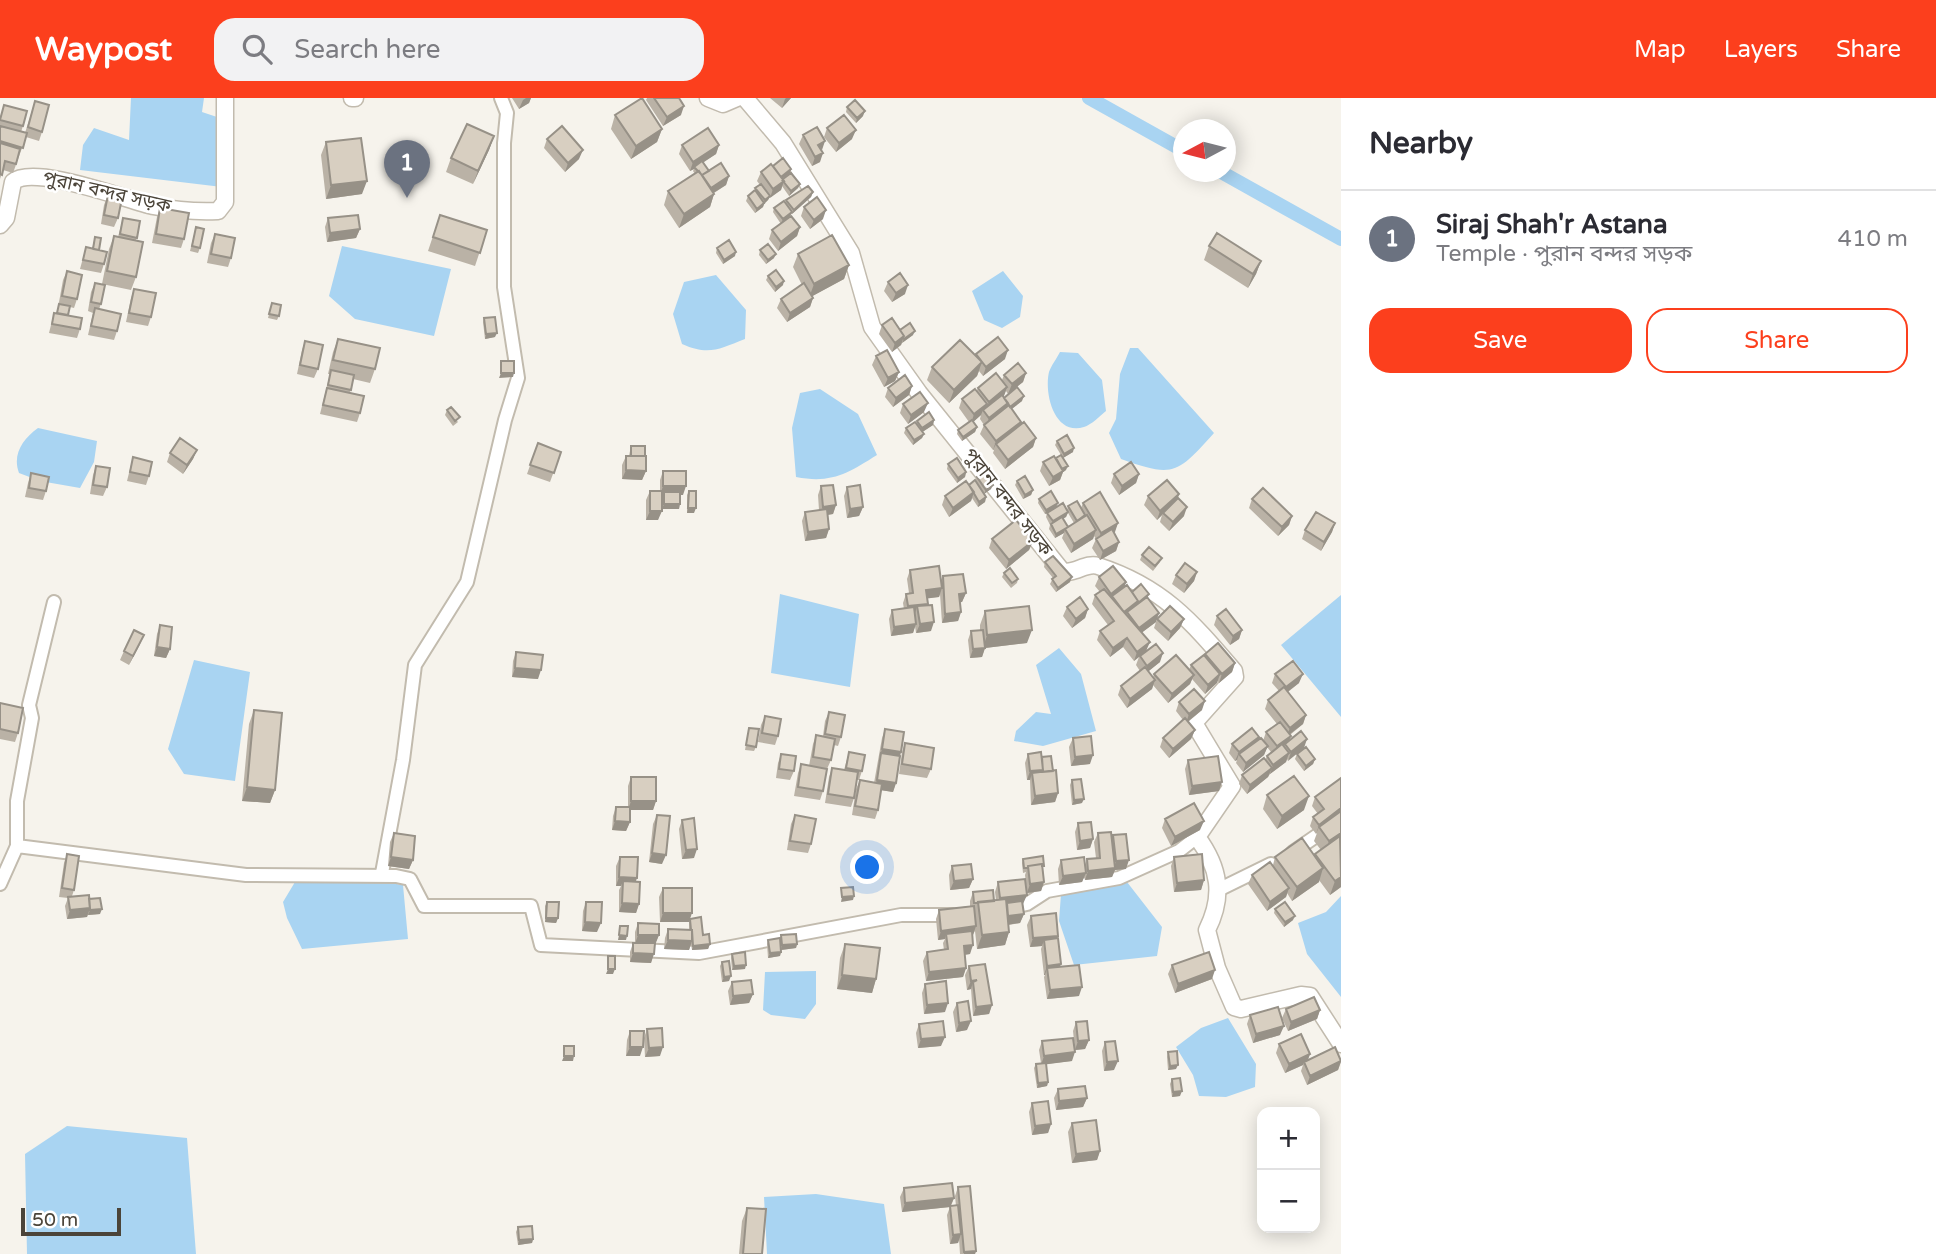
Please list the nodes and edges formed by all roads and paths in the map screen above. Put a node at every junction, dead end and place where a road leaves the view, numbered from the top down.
1 (225, 98) edge
2 (500, 98) edge
3 (708, 98) edge
4 (737, 98) edge
5 (745, 98) edge
6 (0, 225) edge
7 (54, 602) dead end
8 (1341, 819) edge
9 (1198, 837) junction
10 (17, 846) junction
11 (382, 873) junction
12 (0, 884) edge
13 (1218, 890) junction
14 (993, 911) edge
15 (971, 914) edge
16 (1341, 1044) edge

1 - 6 street, পুরান বন্দর সড়ক
2 - 11 street
3 - 4 street
5 - 9 street, পুরান বন্দর সড়ক
7 - 10 street
8 - 13 street
9 - 13 street
9 - 14 street
10 - 11 street
10 - 12 street
11 - 15 street
13 - 16 street

